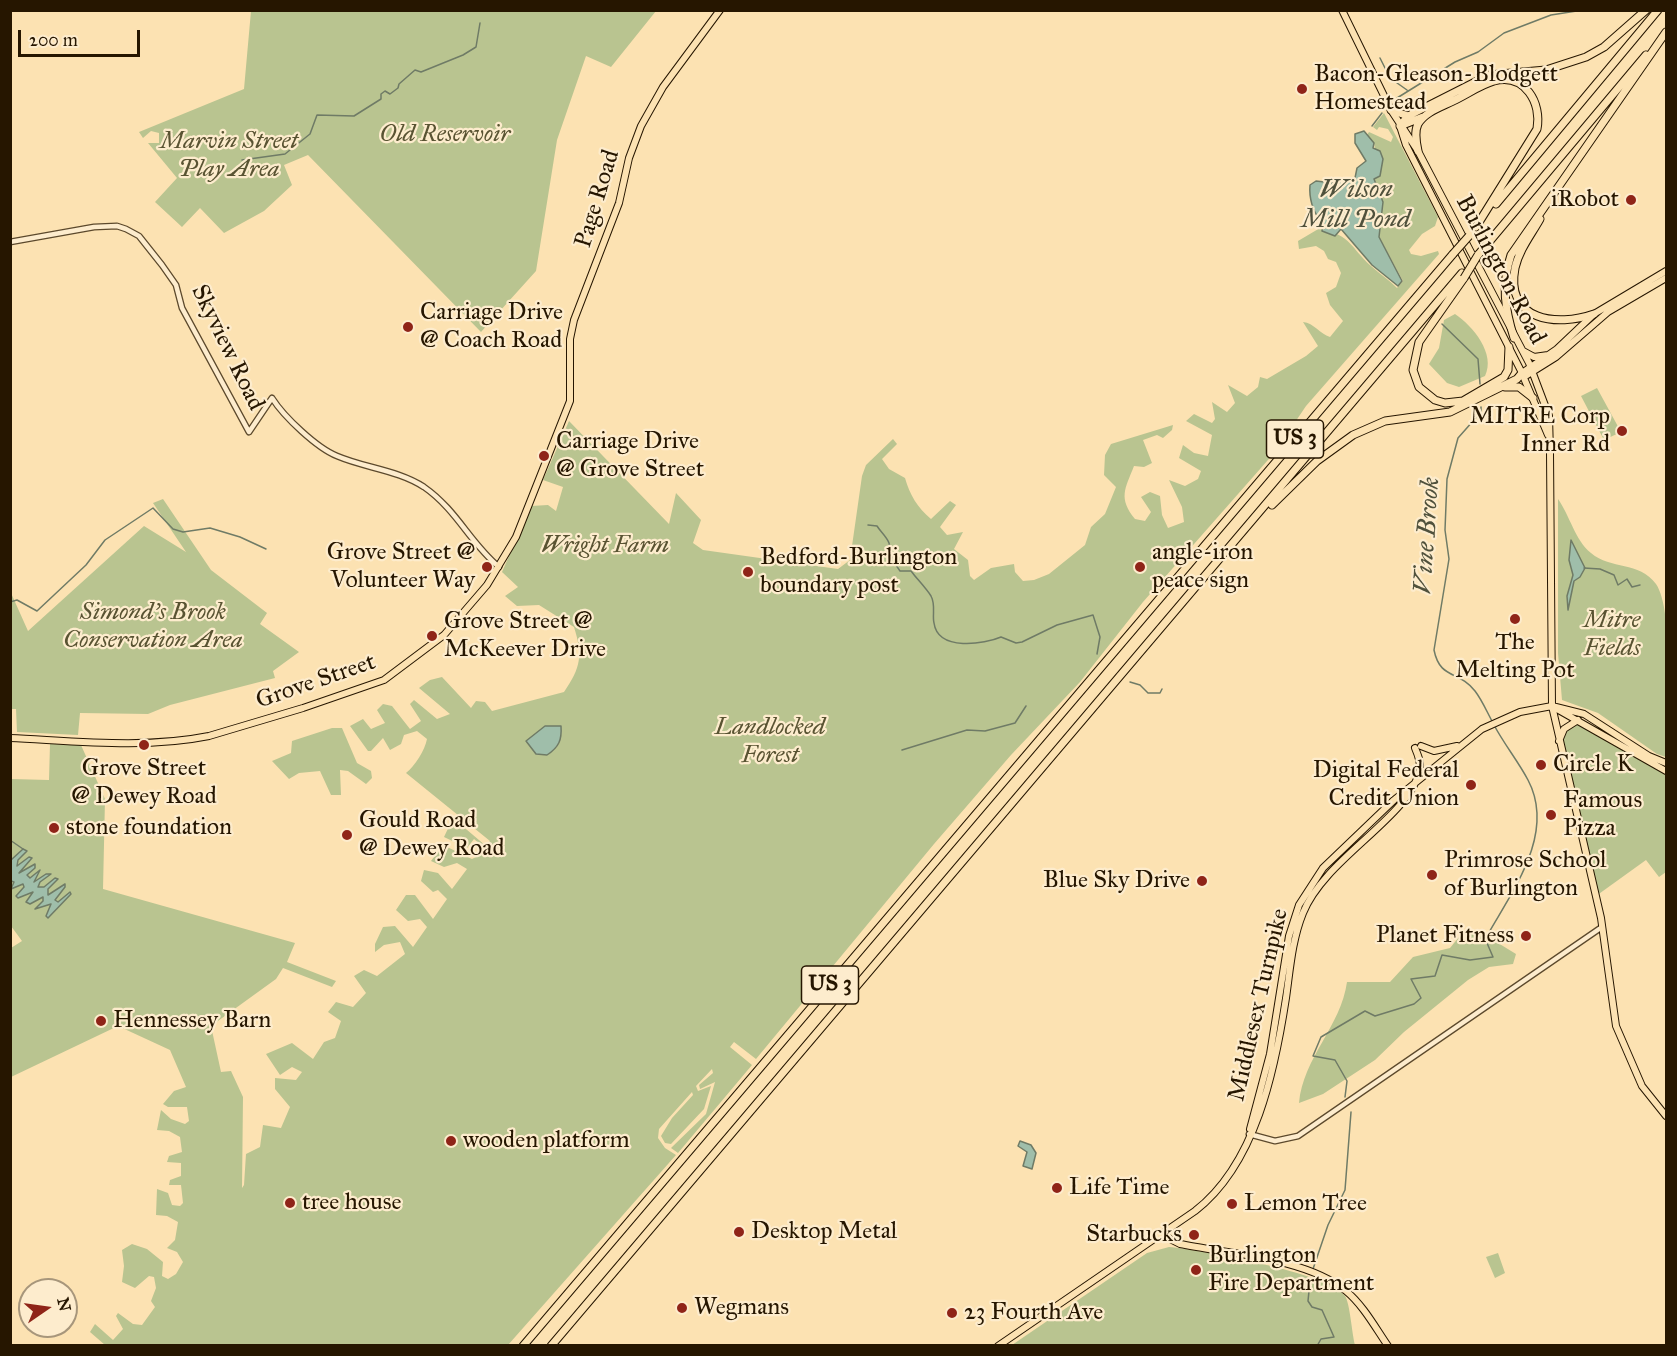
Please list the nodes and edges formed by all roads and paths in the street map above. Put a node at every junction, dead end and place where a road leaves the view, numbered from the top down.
1 (720, 10) edge
2 (1342, 10) edge
3 (1646, 10) edge
4 (1658, 10) edge
5 (1666, 32) edge
6 (1391, 110) junction
7 (1408, 116) junction
8 (1425, 116) junction
9 (1400, 126) junction
10 (1418, 151) junction
11 (1546, 205) junction
12 (1476, 227) junction
13 (10, 242) edge
14 (1666, 271) edge
15 (1463, 275) junction
16 (1666, 278) edge
17 (1594, 314) junction
18 (1514, 338) junction
19 (1509, 347) junction
20 (1522, 351) junction
21 (1548, 355) junction
22 (1532, 369) junction
23 (1522, 376) junction
24 (1499, 387) junction
25 (1533, 398) junction
26 (564, 418) joint
27 (1549, 438) junction
28 (1242, 534) junction
29 (499, 567) junction
30 (1552, 706) junction
31 (1578, 720) junction
32 (10, 738) edge
33 (1559, 742) junction
34 (1458, 746) junction
35 (1666, 764) edge
36 (1666, 771) edge
37 (1413, 786) junction
38 (1603, 927) junction
39 (1666, 1116) edge
40 (1249, 1134) junction
41 (1165, 1233) junction
42 (523, 1346) edge
43 (551, 1346) edge
44 (998, 1346) edge
45 (1388, 1346) edge

1 - 26 main road, Page Road
2 - 6 main road, Burlington Road
3 - 7 highway
4 - 12 highway, US 3
5 - 11 highway
5 - 15 highway, bridge
6 - 7 highway
6 - 9 main road, Burlington Road
7 - 9 highway
8 - 9 highway
8 - 10 highway
8 - 12 highway
9 - 10 main road, Burlington Road
9 - 19 main road, Burlington Road
10 - 18 main road, Burlington Road
11 - 17 highway
11 - 18 highway
12 - 42 highway, US 3, bridge
13 - 29 street, Skyview Road
14 - 17 main road
15 - 19 highway
15 - 28 highway, US 3
16 - 22 main road
17 - 21 main road
18 - 20 main road, Burlington Road
19 - 23 main road, Burlington Road
20 - 21 main road
20 - 22 main road, Burlington Road
21 - 22 main road
22 - 23 main road
22 - 27 main road, Burlington Road
23 - 24 highway
23 - 25 main road, Burlington Road
24 - 25 highway
24 - 28 highway
25 - 27 main road, Burlington Road
26 - 29 main road, Grove Street
27 - 30 main road, Burlington Road
28 - 43 highway, US 3
29 - 32 main road, Grove Street
30 - 31 main road
30 - 33 main road, Burlington Road
30 - 34 main road, Middlesex Turnpike
30 - 35 main road, Middlesex Turnpike
31 - 33 main road
31 - 36 main road
33 - 38 main road, Burlington Road
34 - 37 main road, Middlesex Turnpike
34 - 37 main road
37 - 40 main road, Middlesex Turnpike
38 - 39 main road, Burlington Road
38 - 40 street
40 - 41 main road, Middlesex Turnpike
41 - 44 main road, Middlesex Turnpike
41 - 45 main road

